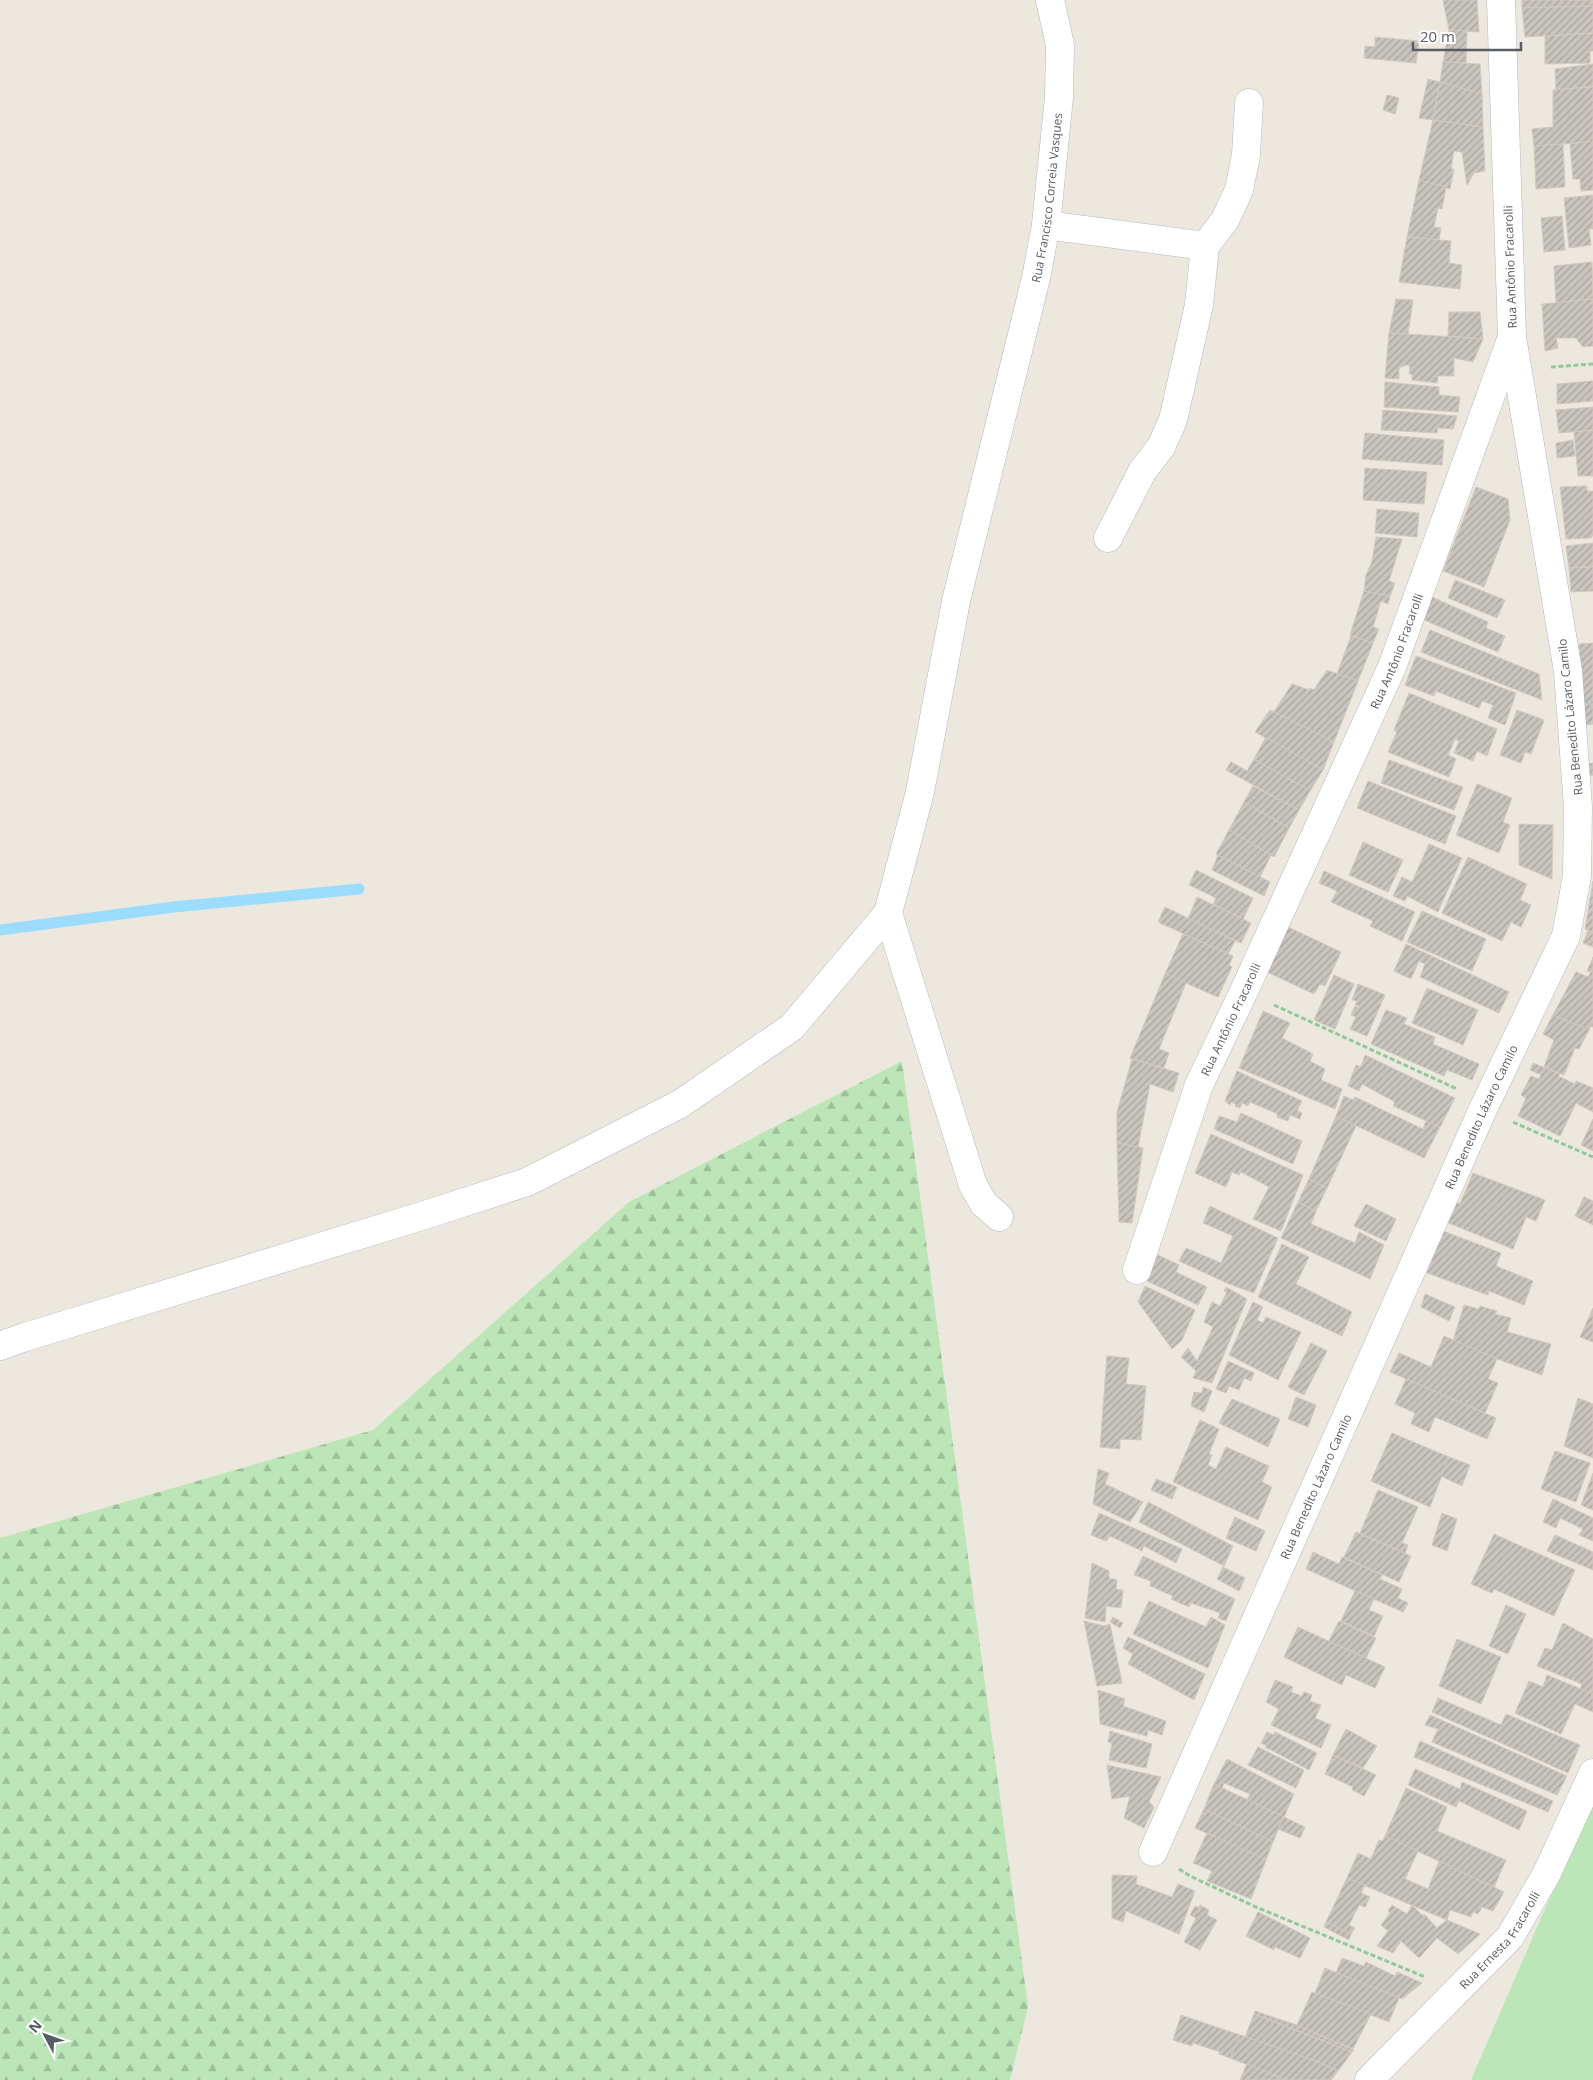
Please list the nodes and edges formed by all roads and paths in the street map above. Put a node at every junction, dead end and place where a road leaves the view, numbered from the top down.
1 (1050, 0) edge
2 (1501, 0) edge
3 (1249, 103) dead end
4 (1046, 225) junction
5 (1205, 246) junction
6 (1512, 337) junction
7 (1593, 364) edge
8 (1519, 376) junction
9 (1108, 538) dead end
10 (888, 913) junction
11 (1244, 991) junction
12 (1483, 1109) junction
13 (1593, 1157) edge
14 (999, 1218) dead end
15 (1137, 1270) dead end
16 (0, 1346) edge
17 (1593, 1773) edge
18 (1153, 1852) joint
19 (1457, 1990) junction
20 (1368, 2080) edge

1 - 4 street, Rua Francisco Correia Vasques
2 - 6 street, Rua Antônio Fracarolli
3 - 5 street
4 - 5 street
4 - 10 street, Rua Francisco Correia Vasques
5 - 9 street
6 - 8 street, Rua Benedito Lázaro Camilo
6 - 11 street, Rua Antônio Fracarolli
7 - 8 path
8 - 12 street, Rua Benedito Lázaro Camilo
10 - 14 street
10 - 16 street
11 - 12 path
11 - 15 street, Rua Antônio Fracarolli
12 - 13 path
12 - 18 street, Rua Benedito Lázaro Camilo
17 - 19 street, Rua Ernesta Fracarolli
18 - 19 path
19 - 20 street, Rua Ernesta Fracarolli

